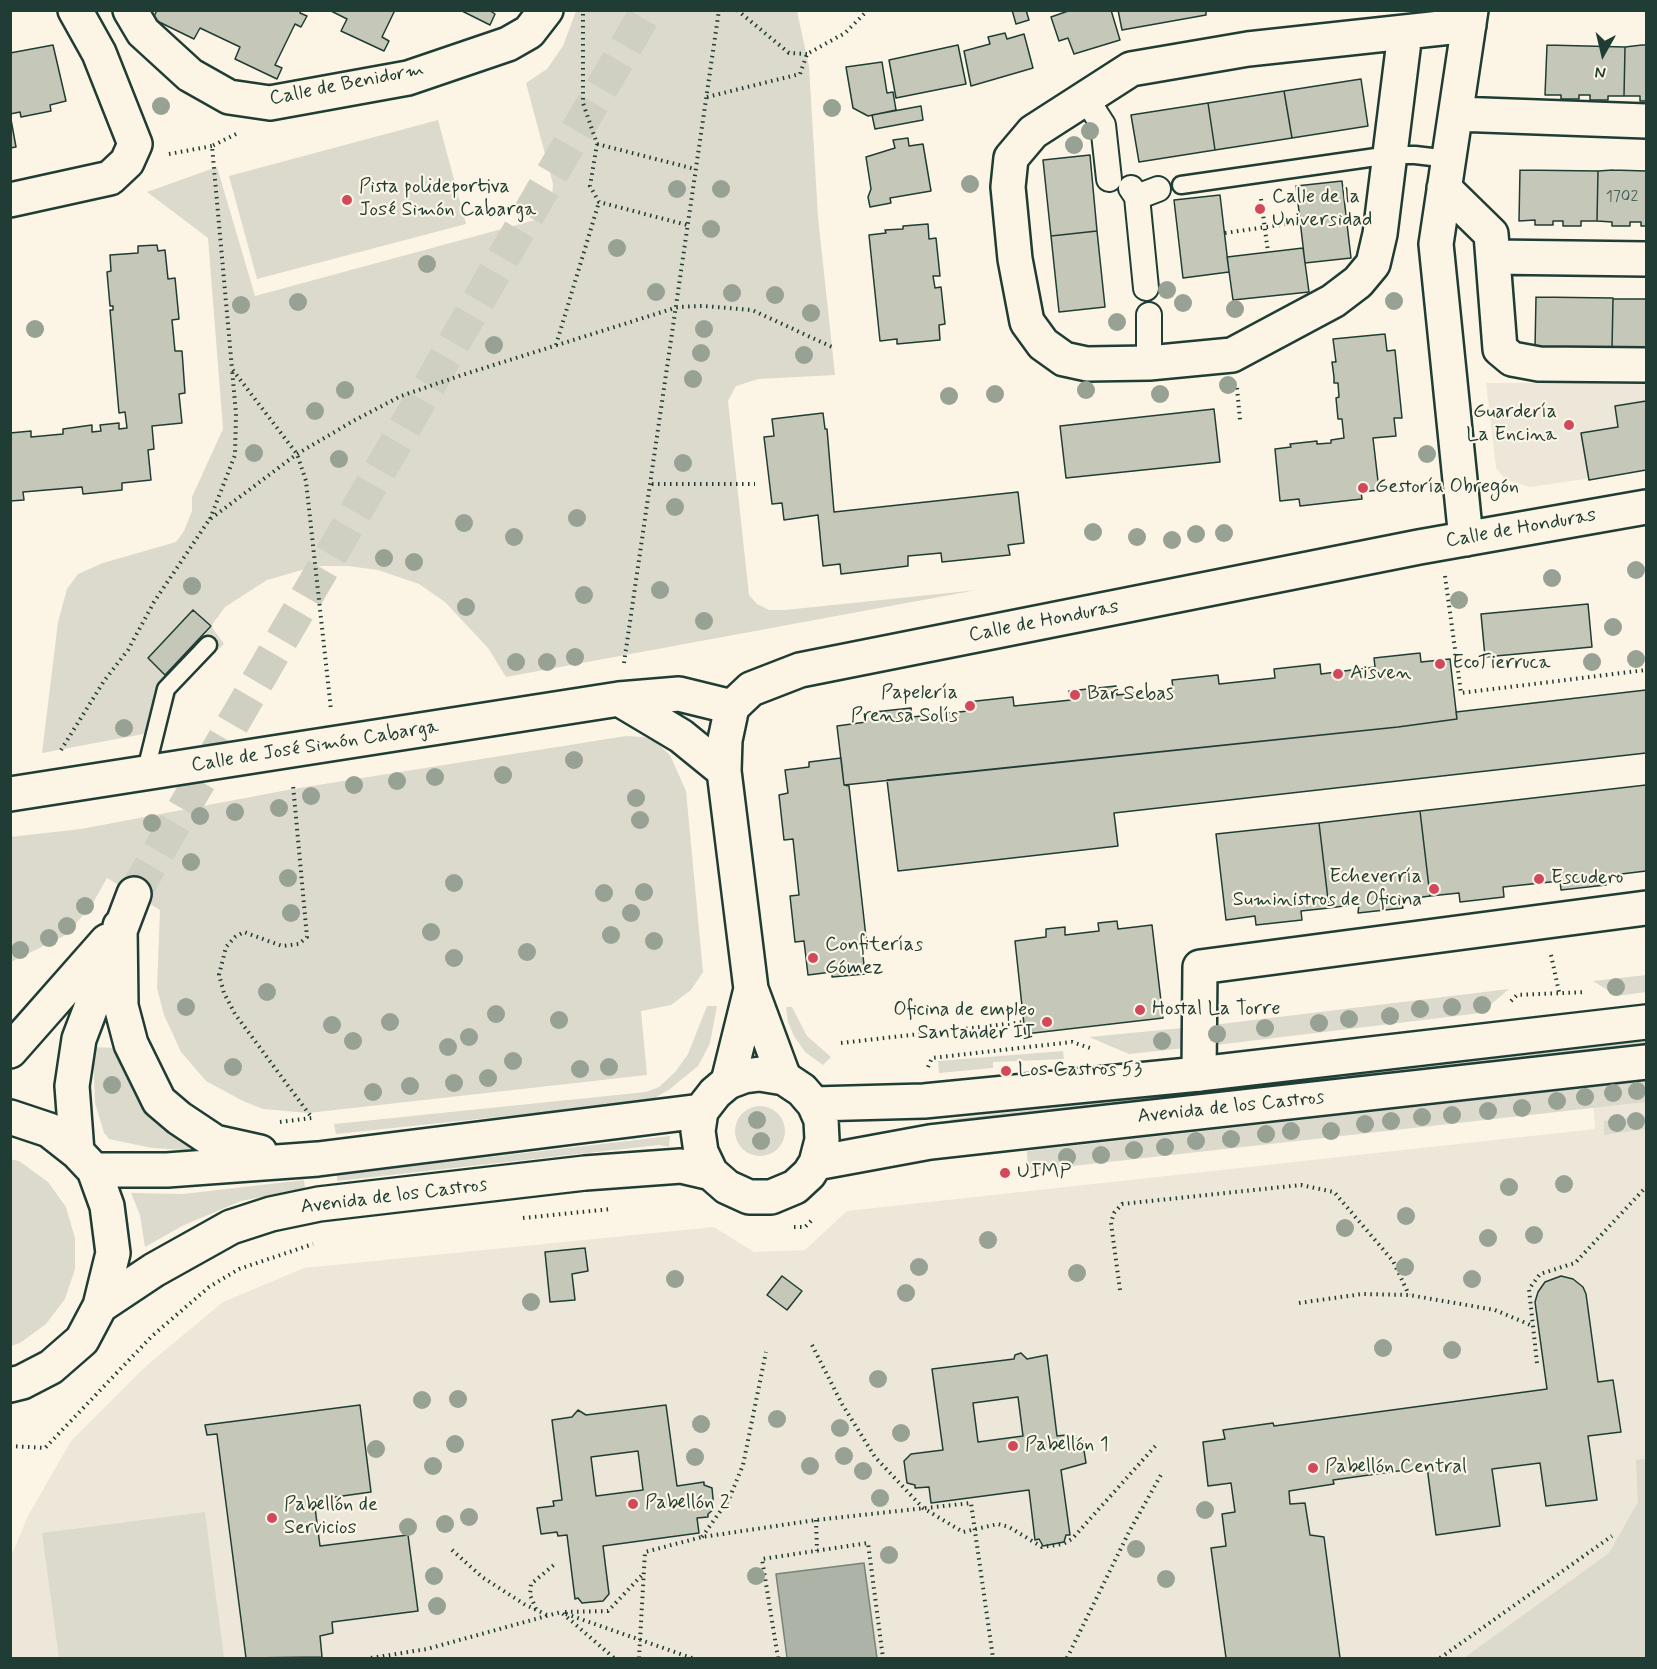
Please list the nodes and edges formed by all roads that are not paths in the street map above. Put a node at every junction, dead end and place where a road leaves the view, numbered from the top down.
1 (75, 10) edge
2 (130, 10) edge
3 (546, 10) edge
4 (1470, 18) edge
5 (1405, 33) junction
6 (1084, 97) junction
7 (1456, 114) junction
8 (1647, 121) edge
9 (1390, 155) junction
10 (1447, 174) junction
11 (1143, 188) junction
12 (10, 200) edge
13 (1493, 257) junction
14 (1647, 259) edge
15 (1146, 288) dead end
16 (1149, 315) dead end
17 (1149, 363) junction
18 (1647, 365) edge
19 (1647, 507) edge
20 (1453, 542) junction
21 (208, 645) dead end
22 (619, 699) junction
23 (732, 707) junction
24 (724, 771) junction
25 (145, 774) junction
26 (26, 791) edge
27 (134, 894) tunnel mouth
28 (1647, 908) edge
29 (120, 926) junction
30 (751, 989) junction
31 (1647, 1023) edge
32 (10, 1051) edge
33 (1647, 1062) edge
34 (1198, 1074) junction
35 (784, 1078) junction
36 (728, 1083) junction
37 (814, 1104) junction
38 (701, 1111) junction
39 (10, 1117) edge
40 (294, 1160) junction
41 (86, 1161) junction
42 (816, 1162) junction
43 (711, 1173) junction
44 (100, 1306) junction
45 (51, 1367) junction
46 (10, 1385) edge
47 (10, 1404) edge

1 - 12 street
2 - 3 street, Calle de Benidorm
4 - 5 street
4 - 7 street
5 - 6 street
5 - 9 street
6 - 11 street
6 - 17 street
7 - 8 street
7 - 10 street
9 - 10 lane
9 - 11 lane
9 - 17 street
10 - 13 street
10 - 20 street
11 - 15 street
13 - 14 street
13 - 18 street
16 - 17 street
19 - 20 street, Calle de Honduras
20 - 23 street, Calle de Honduras
21 - 25 lane
22 - 23 street, Calle de José Simón Cabarga
22 - 24 street
22 - 25 street, Calle de José Simón Cabarga
23 - 24 street
24 - 30 street
25 - 26 street, Calle de José Simón Cabarga
27 - 29 street
28 - 34 street, Avenida de los Castros
29 - 32 street
29 - 40 street
29 - 41 street
30 - 35 street
30 - 36 street
31 - 34 street, Avenida de los Castros
33 - 42 street, Avenida de los Castros
34 - 37 street, Avenida de los Castros
35 - 36 street
35 - 37 street
36 - 38 street
37 - 42 street
38 - 40 street
38 - 43 street
39 - 41 street
40 - 41 street
41 - 44 street
42 - 43 street
43 - 44 street, Avenida de los Castros
44 - 45 street
45 - 46 street
45 - 47 street

